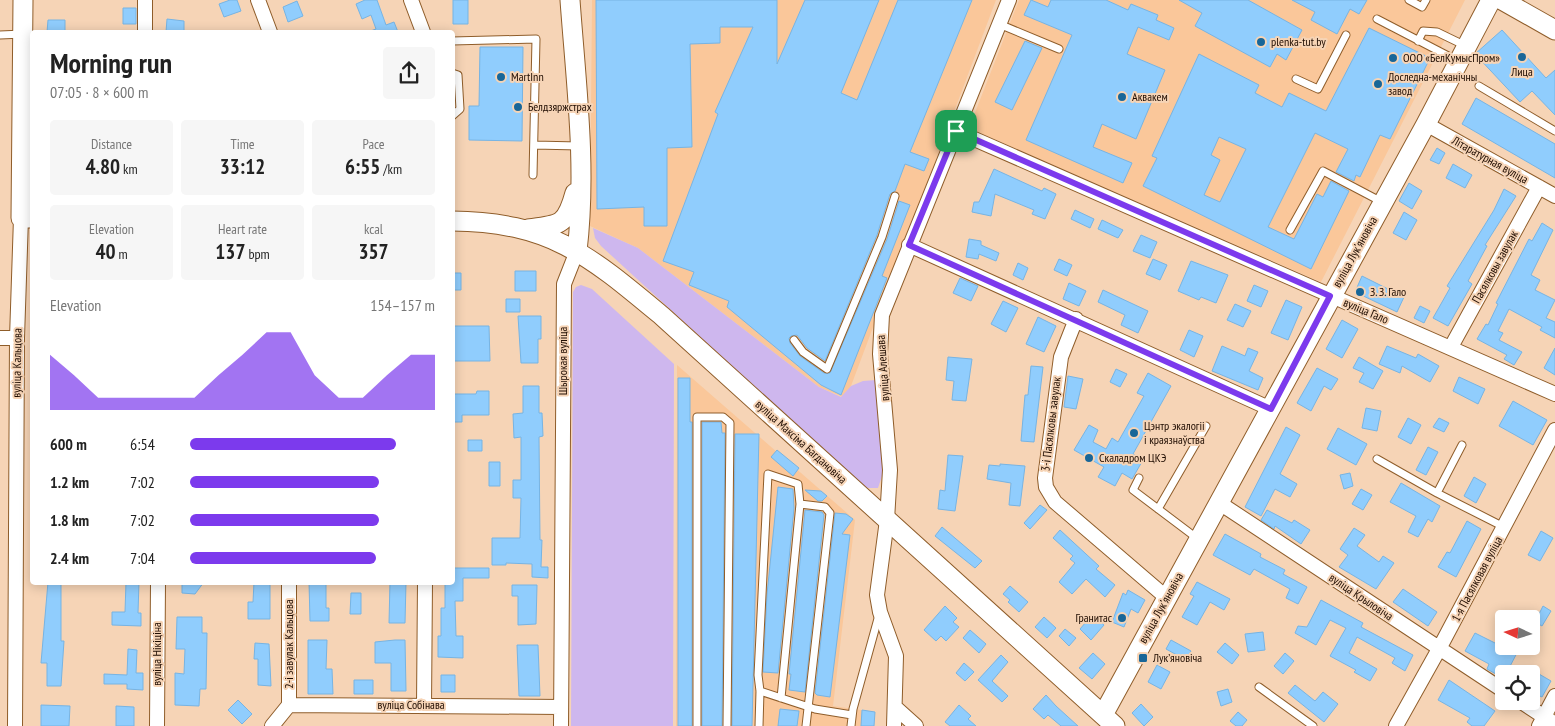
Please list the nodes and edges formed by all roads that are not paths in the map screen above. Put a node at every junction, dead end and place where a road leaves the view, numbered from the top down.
1 (23, 0) edge
2 (145, 0) edge
3 (258, 0) edge
4 (411, 0) edge
5 (570, 0) edge
6 (1009, 0) edge
7 (1409, 0) edge
8 (1426, 0) edge
9 (1491, 0) edge
10 (1502, 0) edge
11 (1377, 19) dead end
12 (999, 24) junction
13 (145, 30) edge
14 (269, 30) edge
15 (422, 30) edge
16 (1555, 30) edge
17 (23, 34) junction
18 (0, 35) edge
19 (1346, 35) dead end
20 (455, 41) edge
21 (1418, 41) junction
22 (1059, 49) dead end
23 (1463, 54) junction
24 (455, 74) edge
25 (1296, 79) dead end
26 (1479, 86) dead end
27 (455, 113) edge
28 (1426, 124) junction
29 (956, 131) junction
30 (1555, 131) edge
31 (534, 146) junction
32 (580, 146) junction
33 (533, 175) dead end
34 (580, 175) junction
35 (1539, 187) junction
36 (895, 196) dead end
37 (1555, 196) edge
38 (1382, 202) junction
39 (27, 218) edge
40 (455, 221) edge
41 (527, 229) junction
42 (1290, 230) dead end
43 (909, 245) junction
44 (577, 251) junction
45 (1330, 296) junction
46 (1076, 319) junction
47 (0, 338) edge
48 (16, 338) junction
49 (794, 340) dead end
50 (1451, 347) junction
51 (1555, 394) edge
52 (1271, 409) junction
53 (1206, 426) dead end
54 (1555, 430) edge
55 (1462, 445) dead end
56 (1376, 459) dead end
57 (1139, 478) dead end
58 (1437, 493) junction
59 (1218, 502) junction
60 (800, 504) junction
61 (1158, 509) junction
62 (887, 520) junction
63 (1504, 527) junction
64 (1198, 539) junction
65 (158, 585) edge
66 (290, 585) edge
67 (425, 585) edge
68 (1167, 598) junction
69 (880, 612) junction
70 (1439, 649) junction
71 (1495, 685) edge
72 (1259, 687) dead end
73 (760, 691) junction
74 (1555, 696) edge
75 (781, 698) junction
76 (289, 705) junction
77 (424, 705) junction
78 (561, 707) junction
79 (809, 707) junction
80 (896, 708) junction
81 (1531, 710) edge
82 (852, 715) junction
83 (1109, 720) edge
84 (1546, 722) edge
85 (276, 724) edge
86 (15, 726) edge
87 (157, 726) edge
88 (561, 726) edge
89 (697, 726) edge
90 (727, 726) edge
91 (758, 726) edge
92 (806, 726) edge
93 (851, 726) edge
94 (894, 726) edge
95 (916, 726) edge
96 (1313, 726) edge
97 (1396, 726) edge

1 - 17 main road, вуліца Кальцова
2 - 13 street
3 - 14 street
4 - 15 street
5 - 32 main road, Шырокая вуліца
6 - 12 street, вуліца Алешава
7 - 8 lane
9 - 23 main road, вуліца Лукʼяновіча
10 - 16 main road
11 - 21 lane
12 - 22 lane
12 - 29 street, вуліца Алешава
17 - 18 lane
17 - 39 main road, вуліца Кальцова
19 - 25 lane
20 - 31 lane
21 - 23 lane
21 - 23 lane
23 - 28 main road, вуліца Лукʼяновіча
24 - 27 lane
26 - 30 lane
28 - 35 street, Літаратурная вуліца
28 - 38 main road, вуліца Лукʼяновіча
29 - 43 street, вуліца Алешава
29 - 45 street, вуліца Гало
31 - 32 lane
31 - 33 lane
32 - 34 main road, Шырокая вуліца
34 - 41 main road
34 - 44 main road, Шырокая вуліца
35 - 37 street, Літаратурная вуліца
35 - 50 street, Пасялковы завулак
36 - 49 lane
38 - 42 lane
38 - 45 main road, вуліца Лукʼяновіча
39 - 48 street, вуліца Кальцова
40 - 41 main road, вуліца Максіма Багдановіча
41 - 44 main road, вуліца Максіма Багдановіча
43 - 46 street
43 - 62 street, вуліца Алешава
44 - 62 main road, вуліца Максіма Багдановіча
44 - 78 street, Шырокая вуліца
45 - 50 street, вуліца Гало
45 - 52 main road, вуліца Лукʼяновіча
46 - 52 street
46 - 68 street, 3-і Пасялковы завулак
47 - 48 street
48 - 86 street, вуліца Кальцова
50 - 51 street, вуліца Гало
52 - 59 main road, вуліца Лукʼяновіча
53 - 61 lane
54 - 63 street, 1-я Пасялковая вуліца
55 - 58 lane
56 - 58 lane
57 - 61 lane
58 - 63 lane
59 - 64 main road, вуліца Лукʼяновіча
59 - 70 street, вуліца Крыловіча
60 - 73 lane
60 - 75 lane
60 - 79 lane
61 - 64 lane
62 - 69 street, вуліца Алешава
62 - 83 main road, вуліца Максіма Багдановіча
63 - 70 street, 1-я Пасялковая вуліца
64 - 68 main road, вуліца Лукʼяновіча
65 - 87 street, вуліца Нікіціна
66 - 76 street, 2-і завулак Кальцова
67 - 77 street
68 - 83 main road, вуліца Лукʼяновіча
69 - 80 street, вуліца Алешава
69 - 82 lane
70 - 71 street, вуліца Крыловіча
70 - 97 street, 1-я Пасялковая вуліца
72 - 96 lane
73 - 75 lane
73 - 91 lane
74 - 84 street
75 - 79 lane
76 - 77 street, вуліца Собінава
76 - 85 street
77 - 78 street, вуліца Собінава
78 - 88 street, Шырокая вуліца
79 - 82 lane
79 - 92 lane
80 - 94 street, вуліца Алешава
80 - 95 street
81 - 84 street
82 - 93 lane
89 - 90 lane

